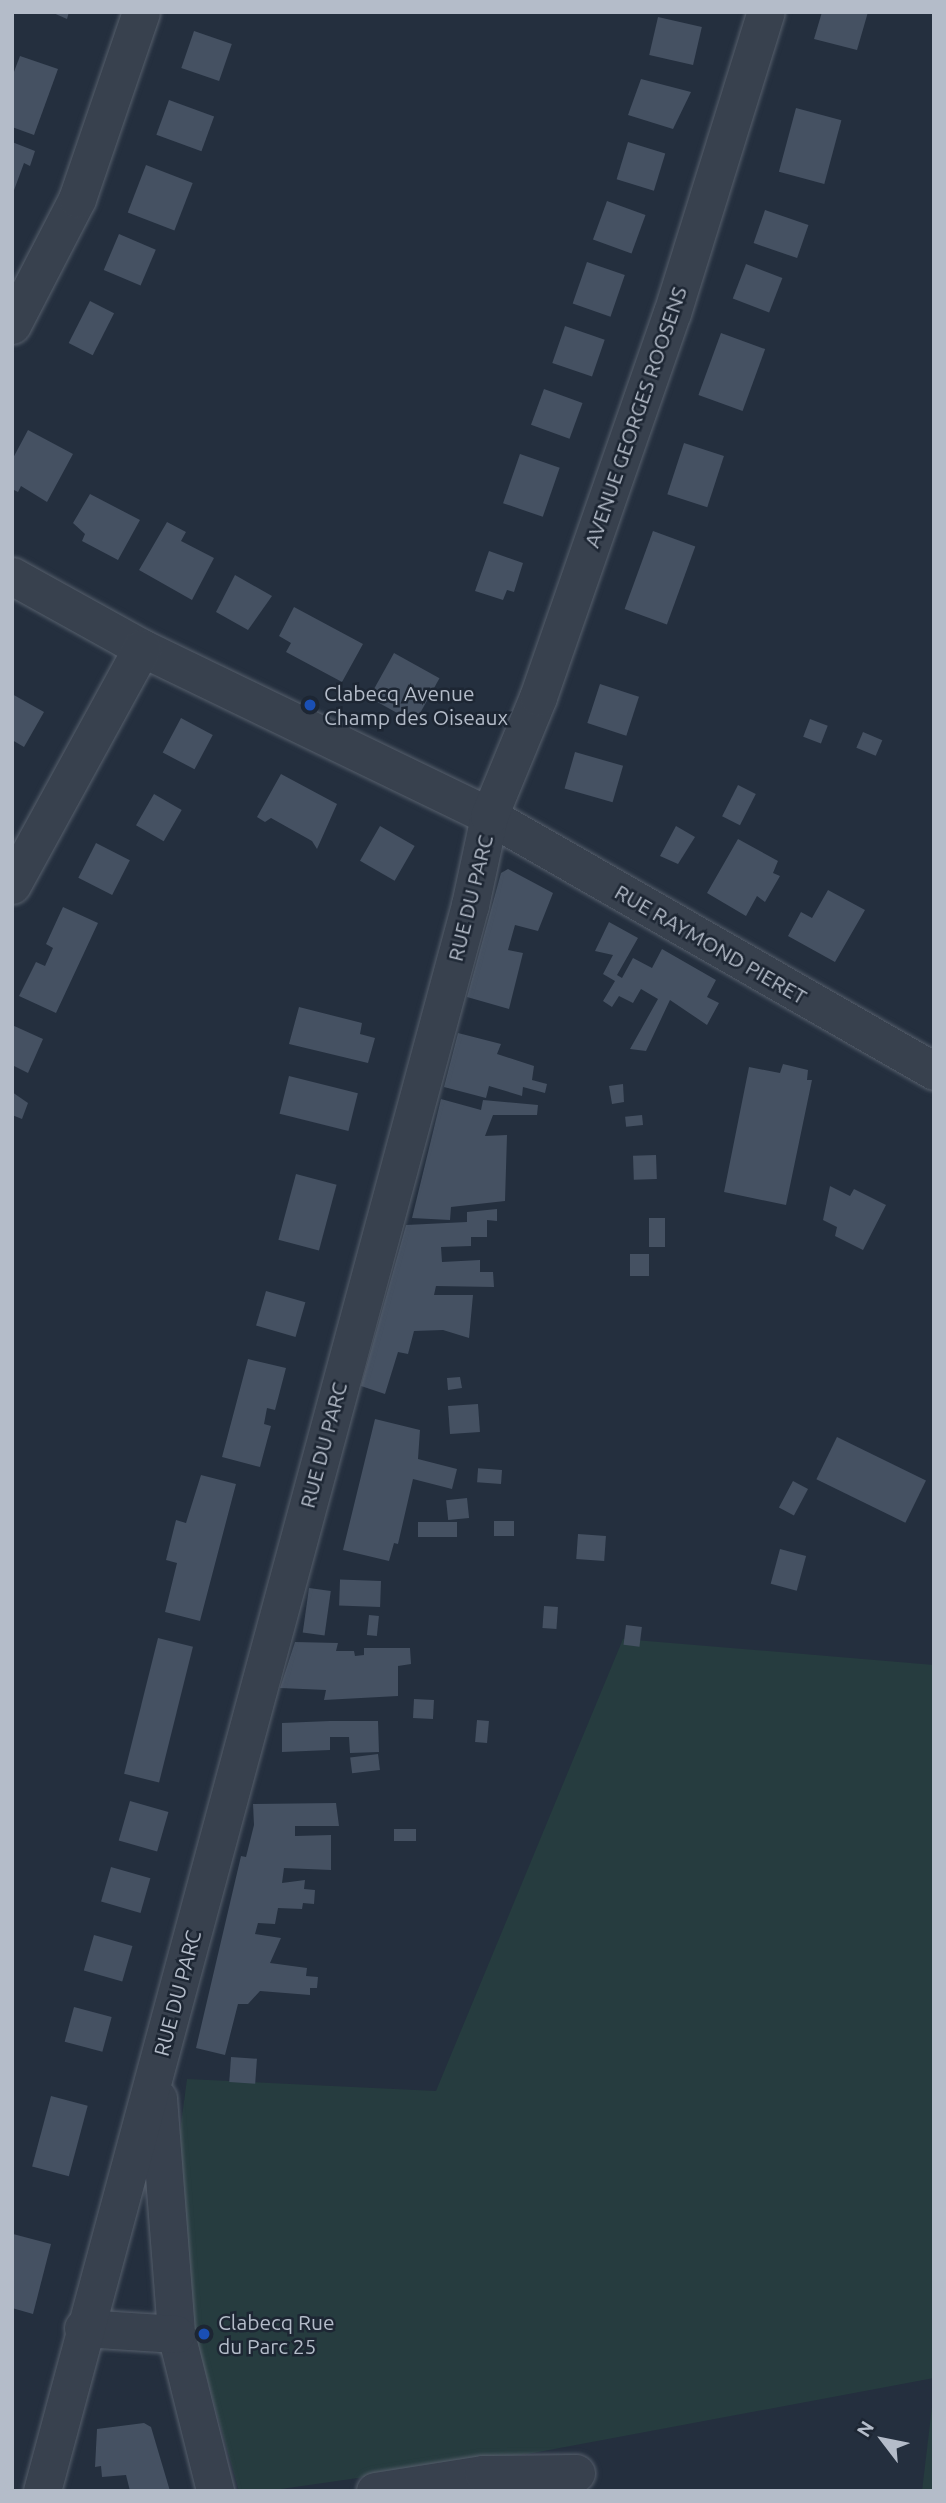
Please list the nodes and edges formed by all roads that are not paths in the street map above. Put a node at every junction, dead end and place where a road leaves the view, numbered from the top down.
1 (141, 12) edge
2 (766, 12) edge
3 (12, 325) edge
4 (12, 576) edge
5 (142, 648) junction
6 (489, 816) junction
7 (12, 885) edge
8 (934, 1071) edge
9 (156, 2074) junction
10 (83, 2328) junction
11 (176, 2334) junction
12 (576, 2473) dead end
13 (41, 2491) edge
14 (215, 2491) edge
15 (375, 2491) edge

1 - 3 street
2 - 6 street, AVENUE GEORGES ROOSENS
4 - 5 street, RUE RAYMOND PIERET
5 - 6 street, RUE RAYMOND PIERET
5 - 7 street
6 - 8 street, RUE RAYMOND PIERET
6 - 9 street, RUE DU PARC
9 - 10 street, RUE DU PARC
9 - 11 street, RUE DU PARC
10 - 11 street
10 - 13 street, RUE DU PARC
11 - 14 street, RUE DU PARC
12 - 15 street

